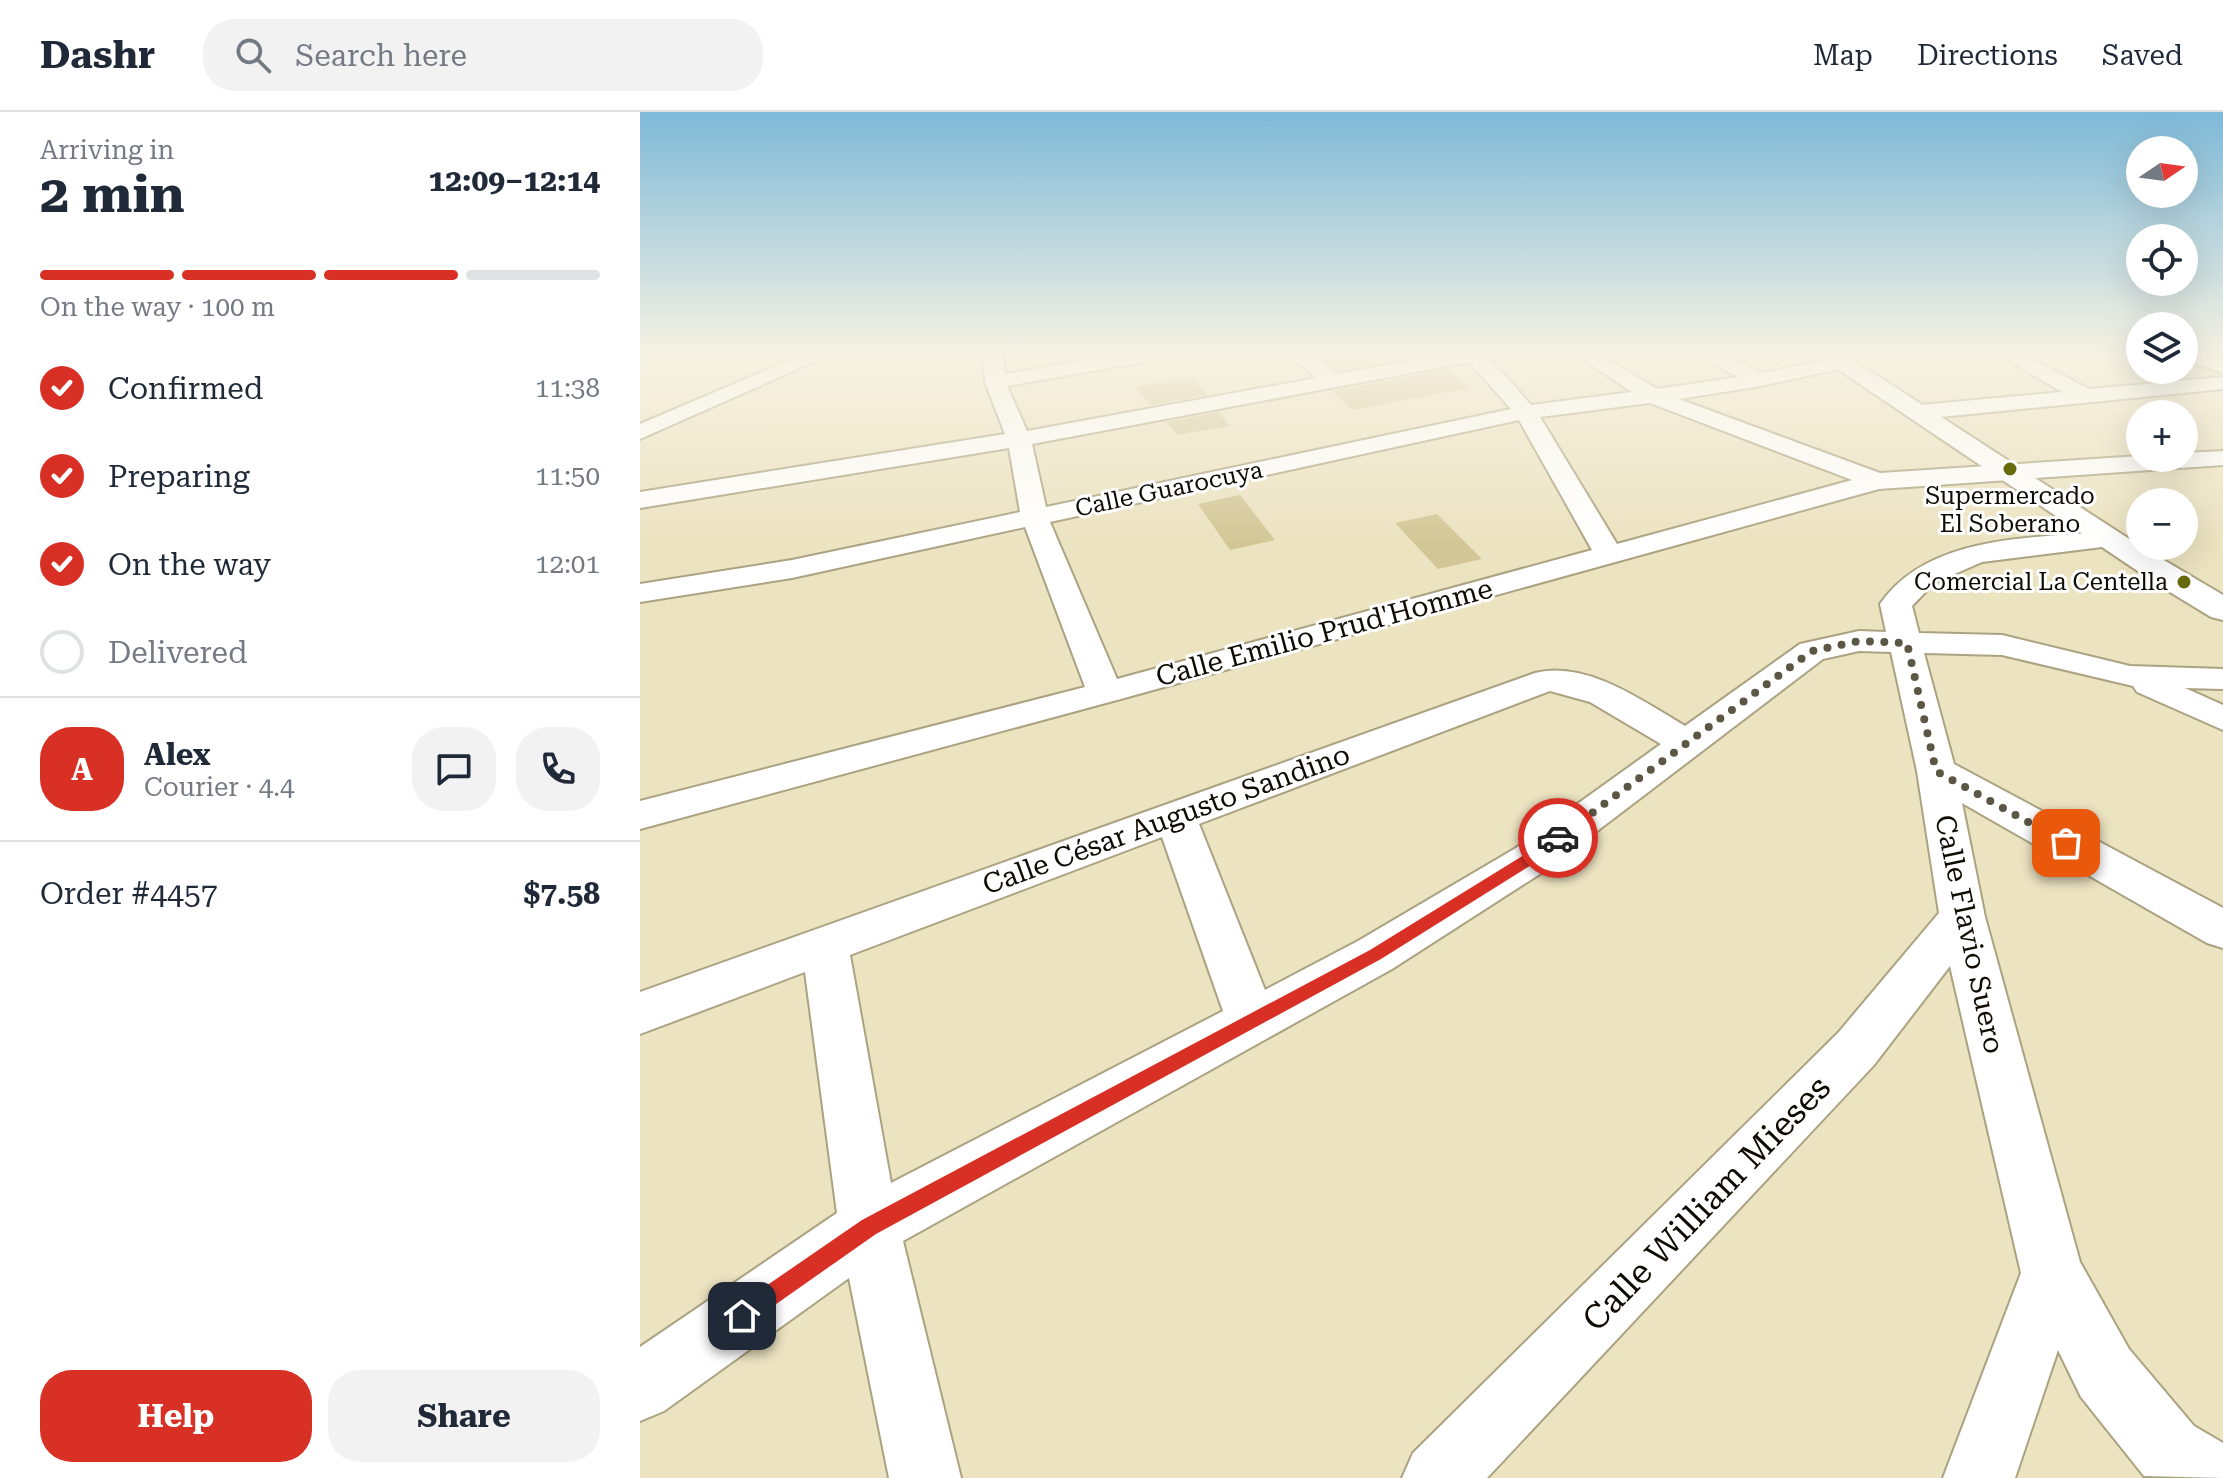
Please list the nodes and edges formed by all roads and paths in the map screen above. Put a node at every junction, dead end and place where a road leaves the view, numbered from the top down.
1 (680, 416) edge
2 (1009, 416) edge
3 (1142, 416) edge
4 (1509, 416) edge
5 (1528, 416) edge
6 (1702, 416) edge
7 (1926, 416) edge
8 (640, 432) edge
9 (1019, 439) junction
10 (2223, 458) edge
11 (2011, 470) junction
12 (1878, 481) junction
13 (640, 500) edge
14 (1035, 518) junction
15 (2108, 539) junction
16 (1608, 553) junction
17 (640, 593) edge
18 (2223, 610) edge
19 (1907, 643) junction
20 (2130, 676) junction
21 (2223, 679) edge
22 (1105, 693) junction
23 (2223, 719) edge
24 (1686, 743) junction
25 (1936, 771) junction
26 (640, 815) edge
27 (1175, 816) junction
28 (1962, 917) junction
29 (2223, 930) edge
30 (825, 945) junction
31 (640, 1013) edge
32 (1252, 1021) junction
33 (869, 1227) junction
34 (2052, 1273) junction
35 (640, 1387) edge
36 (2212, 1474) edge
37 (925, 1478) edge
38 (1438, 1478) edge
39 (1979, 1478) edge

1 - 8 street
2 - 9 street
3 - 9 street
4 - 14 street, Calle Guarocuya
5 - 16 street
6 - 12 street
7 - 11 main road
9 - 13 street
9 - 14 street
10 - 11 street, Calle Emilio Prud'Homme
11 - 12 street, Calle Emilio Prud'Homme
11 - 15 main road
12 - 16 street, Calle Emilio Prud'Homme
14 - 17 street, Calle Guarocuya
14 - 22 street
15 - 18 main road
15 - 19 street, Calle Flavio Suero
16 - 22 street, Calle Emilio Prud'Homme
19 - 20 street
19 - 24 street
19 - 25 street, Calle Flavio Suero
20 - 21 street
20 - 23 street
22 - 26 street, Calle Emilio Prud'Homme
24 - 27 street, Calle César Augusto Sandino
24 - 32 street
25 - 28 street, Calle Flavio Suero
25 - 29 street
27 - 30 street, Calle César Augusto Sandino
27 - 32 street
28 - 34 street, Calle Flavio Suero
28 - 38 street, Calle William Mieses
30 - 31 street, Calle César Augusto Sandino
30 - 33 street
32 - 33 street
33 - 35 street
33 - 37 street
34 - 36 street, Calle Flavio Suero
34 - 39 street

